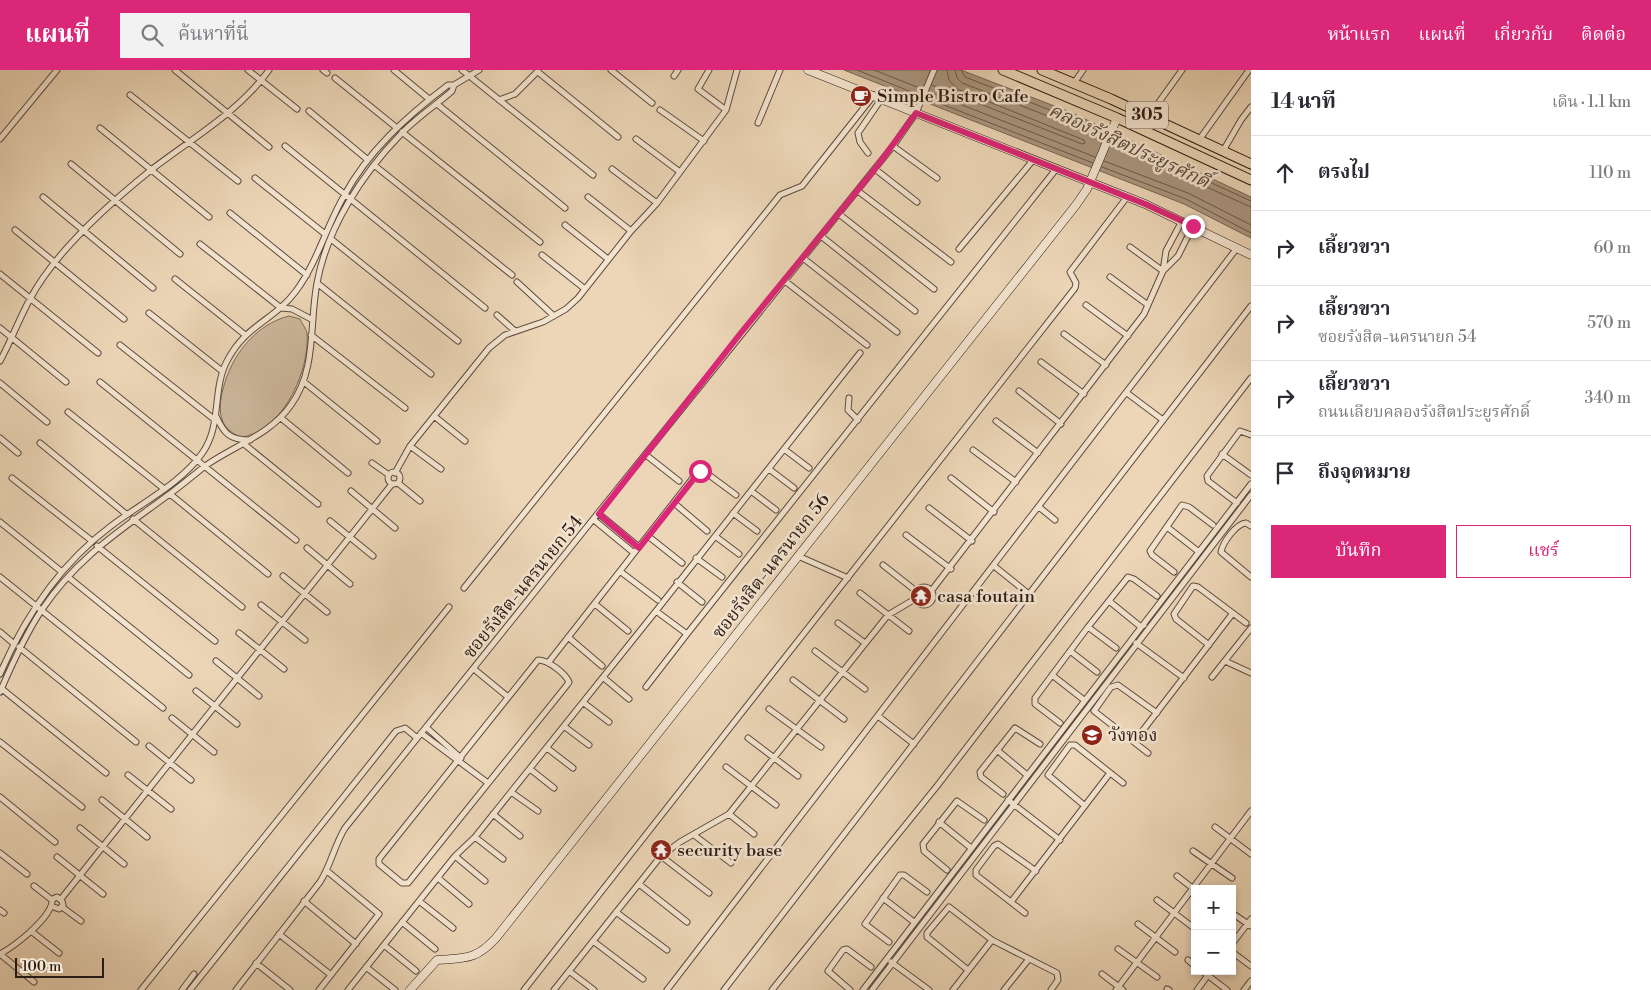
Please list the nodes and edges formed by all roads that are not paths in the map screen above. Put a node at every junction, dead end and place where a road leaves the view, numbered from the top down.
1 (57, 70) edge
2 (175, 70) edge
3 (248, 70) edge
4 (269, 70) edge
5 (394, 70) edge
6 (462, 70) edge
7 (479, 70) edge
8 (612, 70) edge
9 (678, 70) edge
10 (709, 70) edge
11 (737, 70) edge
12 (780, 70) edge
13 (808, 70) edge
14 (934, 70) edge
15 (1003, 70) edge
16 (1042, 70) edge
17 (1084, 70) edge
18 (1182, 70) edge
19 (1249, 70) edge
20 (538, 71) edge
21 (470, 76) junction
22 (674, 76) dead end
23 (335, 78) dead end
24 (261, 81) junction
25 (1074, 83) junction
26 (454, 86) junction
27 (130, 95) dead end
28 (878, 96) junction
29 (429, 99) junction
30 (500, 100) junction
31 (652, 103) dead end
32 (436, 104) junction
33 (1251, 107) edge
34 (297, 109) dead end
35 (660, 110) dead end
36 (726, 110) junction
37 (309, 111) dead end
38 (917, 111) junction
39 (228, 113) junction
40 (1149, 116) junction
41 (1117, 118) junction
42 (758, 122) dead end
43 (100, 128) dead end
44 (397, 128) junction
45 (402, 132) junction
46 (618, 136) dead end
47 (0, 139) edge
48 (636, 139) dead end
49 (1199, 140) junction
50 (704, 141) junction
51 (189, 142) junction
52 (285, 146) dead end
53 (893, 146) junction
54 (269, 147) dead end
55 (1223, 151) junction
56 (868, 153) dead end
57 (1035, 159) junction
58 (368, 160) junction
59 (71, 164) dead end
60 (1251, 164) edge
61 (374, 165) junction
62 (1057, 168) junction
63 (612, 169) dead end
64 (875, 169) junction
65 (151, 170) junction
66 (680, 172) junction
67 (593, 175) dead end
68 (255, 178) dead end
69 (937, 178) dead end
70 (1090, 180) junction
71 (1251, 180) edge
72 (238, 182) dead end
73 (858, 191) junction
74 (344, 194) junction
75 (43, 197) dead end
76 (588, 197) dead end
77 (1127, 197) junction
78 (115, 200) junction
79 (351, 200) junction
80 (917, 202) dead end
81 (657, 203) junction
82 (565, 208) dead end
83 (230, 213) dead end
84 (839, 214) junction
85 (209, 217) dead end
86 (1183, 221) junction
87 (565, 225) dead end
88 (1193, 226) junction
89 (15, 230) dead end
90 (84, 230) junction
91 (631, 231) junction
92 (325, 234) junction
93 (821, 236) junction
94 (332, 239) junction
95 (540, 242) dead end
96 (200, 244) dead end
97 (1130, 247) dead end
98 (1237, 248) junction
99 (959, 249) dead end
100 (180, 254) dead end
101 (542, 255) dead end
102 (1251, 255) edge
103 (804, 258) junction
104 (608, 259) junction
105 (951, 262) dead end
106 (56, 263) junction
107 (1163, 271) junction
108 (0, 274) edge
109 (307, 274) junction
110 (512, 275) dead end
111 (1110, 277) dead end
112 (175, 279) dead end
113 (785, 281) junction
114 (517, 282) dead end
115 (317, 283) junction
116 (153, 288) dead end
117 (585, 289) junction
118 (934, 289) dead end
119 (30, 298) junction
120 (1086, 305) dead end
121 (1148, 305) junction
122 (1251, 306) edge
123 (281, 308) junction
124 (485, 308) dead end
125 (915, 311) dead end
126 (150, 313) dead end
127 (497, 315) dead end
128 (554, 316) junction
129 (124, 319) dead end
130 (311, 320) junction
131 (0, 328) edge
132 (515, 331) junction
133 (897, 332) dead end
134 (244, 334) junction
135 (1064, 334) dead end
136 (311, 335) junction
137 (1128, 336) junction
138 (12, 338) junction
139 (458, 341) dead end
140 (120, 344) dead end
141 (866, 345) dead end
142 (98, 353) dead end
143 (860, 353) dead end
144 (0, 361) edge
145 (1042, 362) dead end
146 (1106, 365) junction
147 (222, 371) junction
148 (431, 374) dead end
149 (1251, 378) edge
150 (66, 382) dead end
151 (100, 382) dead end
152 (304, 382) junction
153 (0, 383) edge
154 (1019, 391) dead end
155 (1127, 393) junction
156 (1084, 394) junction
157 (849, 398) dead end
158 (405, 408) dead end
159 (68, 412) dead end
160 (434, 416) junction
161 (216, 417) junction
162 (281, 418) junction
163 (858, 420) junction
164 (1163, 420) junction
165 (996, 421) dead end
166 (47, 422) dead end
167 (1061, 424) junction
168 (1251, 435) edge
169 (0, 438) edge
170 (250, 440) junction
171 (377, 441) dead end
172 (465, 441) dead end
173 (40, 443) dead end
174 (244, 444) junction
175 (410, 446) junction
176 (784, 449) junction
177 (974, 450) dead end
178 (18, 453) dead end
179 (1038, 453) junction
180 (1222, 454) junction
181 (646, 455) junction
182 (197, 460) junction
183 (372, 463) dead end
184 (204, 467) junction
185 (809, 468) dead end
186 (441, 469) dead end
187 (769, 469) junction
188 (348, 472) dead end
189 (395, 472) junction
190 (389, 475) junction
191 (1251, 475) edge
192 (12, 478) dead end
193 (951, 478) dead end
194 (679, 481) dead end
195 (1016, 482) junction
196 (395, 483) junction
197 (1251, 484) edge
198 (163, 488) junction
199 (794, 488) dead end
200 (351, 491) dead end
201 (751, 491) junction
202 (170, 494) junction
203 (736, 495) dead end
204 (1251, 495) edge
205 (420, 501) dead end
206 (674, 503) junction
207 (1237, 503) junction
208 (318, 504) dead end
209 (1039, 507) junction
210 (930, 508) dead end
211 (373, 509) junction
212 (776, 510) dead end
213 (994, 512) junction
214 (733, 513) junction
215 (126, 514) junction
216 (599, 514) junction
217 (133, 519) junction
218 (594, 520) junction
219 (1055, 520) dead end
220 (330, 521) dead end
221 (0, 522) edge
222 (1213, 525) dead end
223 (1251, 526) edge
224 (1167, 527) junction
225 (396, 528) dead end
226 (707, 530) dead end
227 (757, 531) dead end
228 (906, 535) dead end
229 (648, 536) junction
230 (715, 536) junction
231 (351, 538) junction
232 (296, 540) dead end
233 (92, 541) junction
234 (972, 541) junction
235 (98, 546) junction
236 (307, 548) dead end
237 (639, 548) junction
238 (1198, 552) junction
239 (634, 553) junction
240 (739, 554) dead end
241 (372, 556) dead end
242 (798, 556) junction
243 (696, 558) junction
244 (682, 563) dead end
245 (883, 565) dead end
246 (328, 566) junction
247 (994, 566) junction
248 (950, 569) junction
249 (62, 572) junction
250 (621, 572) junction
251 (1174, 572) dead end
252 (268, 574) dead end
253 (283, 576) dead end
254 (1251, 576) edge
255 (0, 577) edge
256 (68, 577) junction
257 (722, 577) dead end
258 (848, 578) junction
259 (677, 582) junction
260 (350, 584) dead end
261 (464, 588) dead end
262 (932, 590) junction
263 (916, 591) junction
264 (860, 593) dead end
265 (305, 594) junction
266 (1030, 595) junction
267 (1157, 596) dead end
268 (915, 598) junction
269 (658, 600) dead end
270 (1108, 601) junction
271 (702, 602) dead end
272 (595, 604) junction
273 (261, 605) dead end
274 (35, 606) junction
275 (242, 607) dead end
276 (448, 607) dead end
277 (42, 610) junction
278 (656, 611) junction
279 (327, 612) dead end
280 (1233, 613) junction
281 (888, 615) junction
282 (1158, 618) junction
283 (283, 622) junction
284 (838, 623) dead end
285 (1246, 623) dead end
286 (1088, 627) junction
287 (1141, 627) junction
288 (1251, 628) edge
289 (628, 631) dead end
290 (909, 631) dead end
291 (0, 632) edge
292 (239, 633) dead end
293 (687, 634) junction
294 (568, 637) junction
295 (305, 640) dead end
296 (1131, 640) junction
297 (215, 642) dead end
298 (14, 643) junction
299 (865, 643) junction
300 (1138, 644) junction
301 (1209, 644) junction
302 (19, 647) junction
303 (1116, 648) dead end
304 (260, 650) junction
305 (815, 651) dead end
306 (1070, 651) junction
307 (216, 661) dead end
308 (1225, 661) junction
309 (548, 663) junction
310 (602, 666) dead end
311 (474, 669) junction
312 (284, 670) dead end
313 (841, 672) junction
314 (1097, 672) dead end
315 (1251, 673) edge
316 (0, 674) edge
317 (189, 675) dead end
318 (1052, 675) junction
319 (1212, 677) dead end
320 (604, 678) junction
321 (1184, 678) junction
322 (237, 679) junction
323 (793, 680) dead end
324 (646, 687) dead end
325 (864, 689) dead end
326 (1, 691) edge
327 (196, 691) dead end
328 (258, 696) dead end
329 (508, 697) junction
330 (629, 699) dead end
331 (818, 700) junction
332 (1084, 700) junction
333 (584, 703) junction
334 (215, 706) junction
335 (163, 708) dead end
336 (769, 709) dead end
337 (1157, 713) junction
338 (878, 716) junction
339 (172, 718) dead end
340 (844, 719) dead end
341 (609, 722) dead end
342 (1060, 723) dead end
343 (237, 724) dead end
344 (426, 727) junction
345 (565, 727) junction
346 (796, 729) junction
347 (192, 734) junction
348 (419, 736) junction
349 (748, 738) dead end
350 (0, 742) edge
351 (136, 742) dead end
352 (1134, 742) junction
353 (914, 744) junction
354 (1040, 744) dead end
355 (589, 745) dead end
356 (148, 746) dead end
357 (821, 747) dead end
358 (547, 748) junction
359 (997, 750) junction
360 (214, 752) dead end
361 (1148, 753) dead end
362 (774, 757) junction
363 (459, 759) junction
364 (169, 762) junction
365 (726, 767) dead end
366 (573, 768) dead end
367 (530, 769) junction
368 (106, 773) dead end
369 (1110, 773) junction
370 (128, 775) dead end
371 (1027, 775) junction
372 (798, 776) dead end
373 (191, 780) dead end
374 (488, 782) junction
375 (1123, 783) dead end
376 (751, 786) junction
377 (554, 788) dead end
378 (147, 790) junction
379 (511, 792) junction
380 (1003, 794) dead end
381 (0, 797) edge
382 (102, 800) dead end
383 (1008, 800) junction
384 (776, 805) dead end
385 (1015, 805) junction
386 (1085, 806) junction
387 (82, 807) dead end
388 (172, 809) dead end
389 (538, 811) dead end
390 (493, 814) junction
391 (729, 814) junction
392 (1250, 815) edge
393 (124, 818) junction
394 (984, 820) dead end
395 (939, 822) junction
396 (1215, 827) dead end
397 (80, 828) dead end
398 (754, 834) dead end
399 (694, 835) junction
400 (520, 836) dead end
401 (147, 837) dead end
402 (475, 837) junction
403 (1232, 839) junction
404 (1060, 840) junction
405 (55, 842) dead end
406 (102, 846) junction
407 (971, 848) junction
408 (1193, 851) dead end
409 (0, 853) edge
410 (1251, 854) edge
411 (455, 856) junction
412 (661, 856) junction
413 (57, 857) dead end
414 (503, 859) dead end
415 (731, 863) dead end
416 (124, 864) dead end
417 (1212, 865) junction
418 (947, 870) dead end
419 (327, 871) junction
420 (1036, 871) junction
421 (27, 874) dead end
422 (80, 875) junction
423 (1177, 876) dead end
424 (438, 878) junction
425 (1232, 878) dead end
426 (485, 881) dead end
427 (639, 884) junction
428 (1198, 885) edge
429 (34, 886) dead end
430 (1191, 888) edge
431 (927, 892) dead end
432 (709, 893) dead end
433 (103, 894) dead end
434 (1191, 894) edge
435 (883, 898) junction
436 (61, 899) junction
437 (1156, 900) dead end
438 (304, 901) junction
439 (419, 901) junction
440 (1011, 902) junction
441 (51, 903) junction
442 (469, 904) dead end
443 (62, 907) junction
444 (616, 912) junction
445 (1026, 913) dead end
446 (1175, 914) junction
447 (1236, 915) edge
448 (81, 921) dead end
449 (402, 922) junction
450 (687, 922) dead end
451 (914, 922) junction
452 (1250, 923) edge
453 (1138, 924) dead end
454 (1191, 926) edge
455 (453, 928) dead end
456 (31, 931) junction
457 (279, 934) junction
458 (1156, 937) junction
459 (1236, 939) edge
460 (992, 940) junction
461 (593, 941) junction
462 (889, 942) dead end
463 (356, 944) junction
464 (384, 945) junction
465 (435, 949) dead end
466 (1118, 949) dead end
467 (667, 950) dead end
468 (1175, 952) dead end
469 (59, 953) dead end
470 (0, 954) edge
471 (1236, 955) edge
472 (887, 958) junction
473 (1029, 959) junction
474 (1188, 960) dead end
475 (1137, 962) junction
476 (256, 963) junction
477 (893, 963) junction
478 (1191, 963) edge
479 (1251, 966) edge
480 (366, 967) junction
481 (871, 967) dead end
482 (968, 970) junction
483 (416, 971) dead end
484 (569, 971) junction
485 (194, 974) dead end
486 (1102, 974) dead end
487 (331, 975) junction
488 (1208, 975) edge
489 (1210, 975) edge
490 (1157, 977) dead end
491 (643, 979) dead end
492 (1251, 981) edge
493 (34, 982) dead end
494 (1119, 989) edge
495 (141, 990) edge
496 (182, 990) edge
497 (190, 990) edge
498 (236, 990) edge
499 (290, 990) edge
500 (319, 990) edge
501 (348, 990) edge
502 (395, 990) edge
503 (410, 990) edge
504 (524, 990) edge
505 (554, 990) edge
506 (594, 990) edge
507 (667, 990) edge
508 (724, 990) edge
509 (772, 990) edge
510 (850, 990) edge
511 (863, 990) edge
512 (872, 990) edge
513 (929, 990) edge
514 (953, 990) edge
515 (1004, 990) edge
516 (1050, 990) edge
517 (1197, 990) edge
518 (1227, 990) edge
519 (1244, 990) edge

1 - 47 street
2 - 39 street
3 - 24 street
4 - 24 street
5 - 29 street
6 - 21 street
7 - 21 street
8 - 31 street
9 - 22 street
10 - 36 street
11 - 36 street
12 - 42 street
13 - 28 street
14 - 38 street, ซอยรังสิต-นครนายก 54
15 - 41 main road, 305
16 - 25 main road, 305
17 - 25 street
18 - 40 street
19 - 49 street
20 - 30 street
20 - 46 street
21 - 26 street
21 - 30 street
23 - 44 street
24 - 34 street
24 - 39 street
25 - 40 main road, 305
26 - 29 street
26 - 32 street
27 - 51 street
28 - 38 street
28 - 56 street
28 - 261 street
29 - 44 street
30 - 67 street
32 - 45 street
32 - 82 street
33 - 55 street
35 - 50 street
36 - 50 street
37 - 58 street
38 - 53 street, ซอยรังสิต-นครนายก 54
38 - 57 street
39 - 51 street
39 - 54 street
40 - 49 main road, 305
41 - 70 street, ซอยรังสิต-นครนายก 56
41 - 71 main road, 305
43 - 65 street
44 - 58 street
45 - 61 street
45 - 95 street
48 - 66 street
49 - 55 main road, 305
50 - 66 street
51 - 65 street
51 - 72 street
52 - 74 street
53 - 64 street, ซอยรังสิต-นครนายก 54
53 - 69 street
55 - 60 main road, 305
57 - 62 street
57 - 99 street
58 - 74 street
59 - 78 street
61 - 79 street
61 - 110 street
62 - 70 street
62 - 163 street
63 - 81 street
64 - 73 street, ซอยรังสิต-นครนายก 54
64 - 80 street
65 - 78 street
65 - 85 street
66 - 81 street
68 - 92 street
70 - 77 street
70 - 242 street, ซอยรังสิต-นครนายก 56
73 - 84 street, ซอยรังสิต-นครนายก 54
73 - 105 street
74 - 79 street
74 - 92 street
75 - 90 street
76 - 91 street
77 - 86 street
77 - 258 street
78 - 90 street
78 - 100 street
79 - 94 street
79 - 124 street
81 - 91 street
83 - 109 street
84 - 93 street, ซอยรังสิต-นครนายก 54
84 - 118 street
86 - 88 street
86 - 107 street
87 - 104 street
88 - 98 street
88 - 107 street
89 - 106 street
90 - 106 street
90 - 116 street
91 - 104 street
92 - 109 street
93 - 103 street, ซอยรังสิต-นครนายก 54
93 - 125 street
94 - 115 street
94 - 139 street
96 - 123 street
97 - 107 street
98 - 102 street
98 - 155 street
101 - 117 street
103 - 113 street, ซอยรังสิต-นครนายก 54
103 - 133 street
104 - 117 street
106 - 119 street
106 - 129 street
107 - 121 street
108 - 119 street
109 - 123 street
111 - 121 street
112 - 134 street
113 - 141 street
113 - 181 street, ซอยรังสิต-นครนายก 54
114 - 128 street
115 - 130 street
115 - 148 street
117 - 128 street
119 - 138 street
119 - 142 street
120 - 137 street
121 - 137 street
122 - 164 street
123 - 130 street
123 - 134 street
126 - 147 street
127 - 132 street
128 - 132 street
130 - 136 street
131 - 138 street
132 - 160 street
134 - 147 street
135 - 146 street
136 - 152 street
136 - 158 street
137 - 146 street
138 - 144 street
138 - 150 street
140 - 161 street
143 - 176 street
145 - 156 street
146 - 156 street
147 - 161 street
149 - 509 street
151 - 182 street
152 - 162 street
152 - 171 street
153 - 166 street
154 - 167 street
155 - 164 street
155 - 209 street
156 - 167 street
157 - 163 street
159 - 198 street
160 - 172 street
160 - 175 street
161 - 170 street
161 - 182 street
162 - 170 street
162 - 188 street
163 - 293 street
164 - 266 street
165 - 179 street
167 - 179 street
168 - 180 street
169 - 178 street
170 - 174 street
173 - 215 street
174 - 184 street
174 - 208 street
175 - 186 street
175 - 189 street
176 - 185 street
176 - 187 street
177 - 195 street
179 - 195 street
180 - 191 street
180 - 207 street
181 - 194 street
181 - 216 street, ซอยรังสิต-นครนายก 54
182 - 184 street
182 - 198 street
183 - 190 street
184 - 202 street
184 - 232 street
187 - 199 street
187 - 201 street
189 - 190 street
189 - 196 street
190 - 196 street
192 - 233 street
193 - 213 street
195 - 213 street
196 - 205 street
196 - 211 street
197 - 207 street
198 - 215 street
200 - 211 street
201 - 212 street
201 - 214 street
202 - 217 street
202 - 252 street
203 - 206 street
204 - 282 street
206 - 226 street
206 - 229 street
207 - 238 street
209 - 219 street
209 - 247 street
210 - 234 street
211 - 225 street
211 - 231 street
213 - 234 street
214 - 227 street
214 - 230 street
215 - 233 street
216 - 218 street, ซอยรังสิต-นครนายก 54
216 - 237 street
217 - 235 street
217 - 275 street
218 - 239 street
218 - 311 street, ซอยรังสิต-นครนายก 54
220 - 231 street
221 - 249 street
222 - 224 street
223 - 254 street
224 - 238 street
224 - 251 street
228 - 248 street
229 - 237 street
229 - 244 street
230 - 240 street
230 - 243 street
231 - 241 street
231 - 246 street
233 - 249 street
234 - 248 street
235 - 256 street
235 - 297 street
236 - 246 street
237 - 239 street
238 - 287 street
239 - 250 street
242 - 258 street
242 - 503 street, ซอยรังสิต-นครนายก 56
243 - 257 street
243 - 259 street
245 - 263 street
246 - 260 street
246 - 265 street
247 - 266 street
247 - 338 street
248 - 262 street
249 - 274 street
250 - 269 street
250 - 272 street
253 - 265 street
255 - 274 street
256 - 277 street
256 - 317 street
258 - 504 street
259 - 271 street
259 - 278 street
262 - 263 street
262 - 268 street
263 - 268 street
264 - 281 street
265 - 279 street
265 - 283 street
266 - 353 street
267 - 270 street
268 - 281 street
270 - 286 street
270 - 287 street
272 - 289 street
272 - 294 street
273 - 283 street
274 - 277 street
274 - 298 street
276 - 495 street
277 - 302 street
277 - 335 street
278 - 293 street
278 - 320 street
280 - 285 street
280 - 301 street
280 - 301 street
281 - 290 street
281 - 299 street
282 - 287 street
282 - 300 street
283 - 295 street
283 - 304 street
284 - 299 street
286 - 303 street
286 - 306 street
287 - 296 street
288 - 308 street
291 - 298 street
292 - 304 street
293 - 324 street
294 - 309 street
294 - 310 street
296 - 300 street
296 - 332 street
298 - 316 street
299 - 313 street
300 - 321 street
300 - 385 street
301 - 321 street
302 - 326 street
302 - 351 street
304 - 312 street
304 - 322 street
305 - 313 street
306 - 314 street
306 - 318 street
307 - 322 street
308 - 315 street
308 - 319 street
309 - 329 street
309 - 374 street
311 - 329 street
311 - 344 street, ซอยรังสิต-นครนายก 54
313 - 325 street
313 - 331 street
318 - 332 street
318 - 342 street
320 - 330 street
320 - 333 street
321 - 337 street
322 - 328 street
322 - 334 street
323 - 331 street
326 - 368 street
327 - 334 street
329 - 363 street
331 - 340 street
331 - 346 street
332 - 371 street
333 - 341 street
333 - 345 street
334 - 343 street
334 - 347 street
336 - 346 street
337 - 352 street
337 - 352 street
338 - 353 street
338 - 507 street
339 - 347 street
344 - 348 street, ซอยรังสิต-นครนายก 54
344 - 363 street
345 - 355 street
345 - 358 street
346 - 357 street
346 - 362 street
347 - 360 street
347 - 364 street
348 - 363 street
348 - 419 street, ซอยรังสิต-นครนายก 54
348 - 497 street
349 - 362 street
350 - 387 street
352 - 361 street
353 - 508 street
354 - 359 street
356 - 364 street
358 - 366 street
358 - 367 street
359 - 371 street
359 - 380 street
362 - 372 street
362 - 376 street
363 - 374 street
363 - 374 street
364 - 373 street
364 - 378 street
365 - 376 street
367 - 377 street
367 - 379 street
369 - 375 street
369 - 386 street
369 - 386 street
370 - 378 street
371 - 383 street
376 - 384 street
376 - 391 street
378 - 388 street
378 - 393 street
379 - 389 street
379 - 390 street
381 - 405 street
382 - 393 street
383 - 385 street
383 - 407 street
385 - 404 street
385 - 477 street
386 - 404 street
390 - 400 street
390 - 402 street
391 - 398 street
391 - 399 street
392 - 403 street
393 - 401 street
393 - 406 street
394 - 395 street
395 - 407 street
395 - 418 street
396 - 403 street
397 - 406 street
399 - 412 street
399 - 415 street
402 - 411 street
402 - 414 street
403 - 410 street
403 - 417 street
404 - 420 street
406 - 416 street
406 - 422 street
407 - 451 street
408 - 417 street
409 - 421 street
411 - 424 street
411 - 426 street
412 - 427 street
412 - 432 street
413 - 422 street
417 - 425 street
417 - 428 street
419 - 438 street, ซอยรังสิต-นครนายก 54
419 - 463 street
420 - 440 street
420 - 440 street
422 - 433 street
422 - 436 street
423 - 430 street
424 - 439 street
424 - 442 street
427 - 444 street
427 - 450 street
429 - 441 street
431 - 435 street
434 - 446 street
435 - 451 street
435 - 462 street
436 - 441 street
436 - 443 street
437 - 446 street
438 - 457 street, ซอยรังสิต-นครนายก 54
438 - 463 street
439 - 449 street
439 - 455 street
440 - 445 street
441 - 443 street
441 - 456 street
443 - 448 street
444 - 461 street
444 - 467 street
446 - 454 street
446 - 458 street
447 - 452 street
449 - 464 street
449 - 465 street
451 - 472 street
452 - 459 street
453 - 458 street
456 - 469 street
456 - 470 street
457 - 476 street, ซอยรังสิต-นครนายก 54
457 - 487 street
458 - 468 street
458 - 475 street
460 - 473 street
460 - 482 street
460 - 482 street
461 - 484 street
461 - 491 street
463 - 487 street
464 - 480 street
464 - 483 street
466 - 475 street
470 - 493 street
471 - 479 street
472 - 477 street
472 - 511 street
473 - 515 street
473 - 516 street
474 - 478 street
475 - 490 street
475 - 494 street
476 - 498 street, ซอยรังสิต-นครนายก 54
476 - 499 street
477 - 512 street
477 - 513 street
480 - 501 street
480 - 502 street
481 - 510 street
482 - 514 street
484 - 505 street
484 - 506 street
485 - 496 street
486 - 494 street
487 - 500 street
488 - 517 street
489 - 518 street
492 - 519 street

